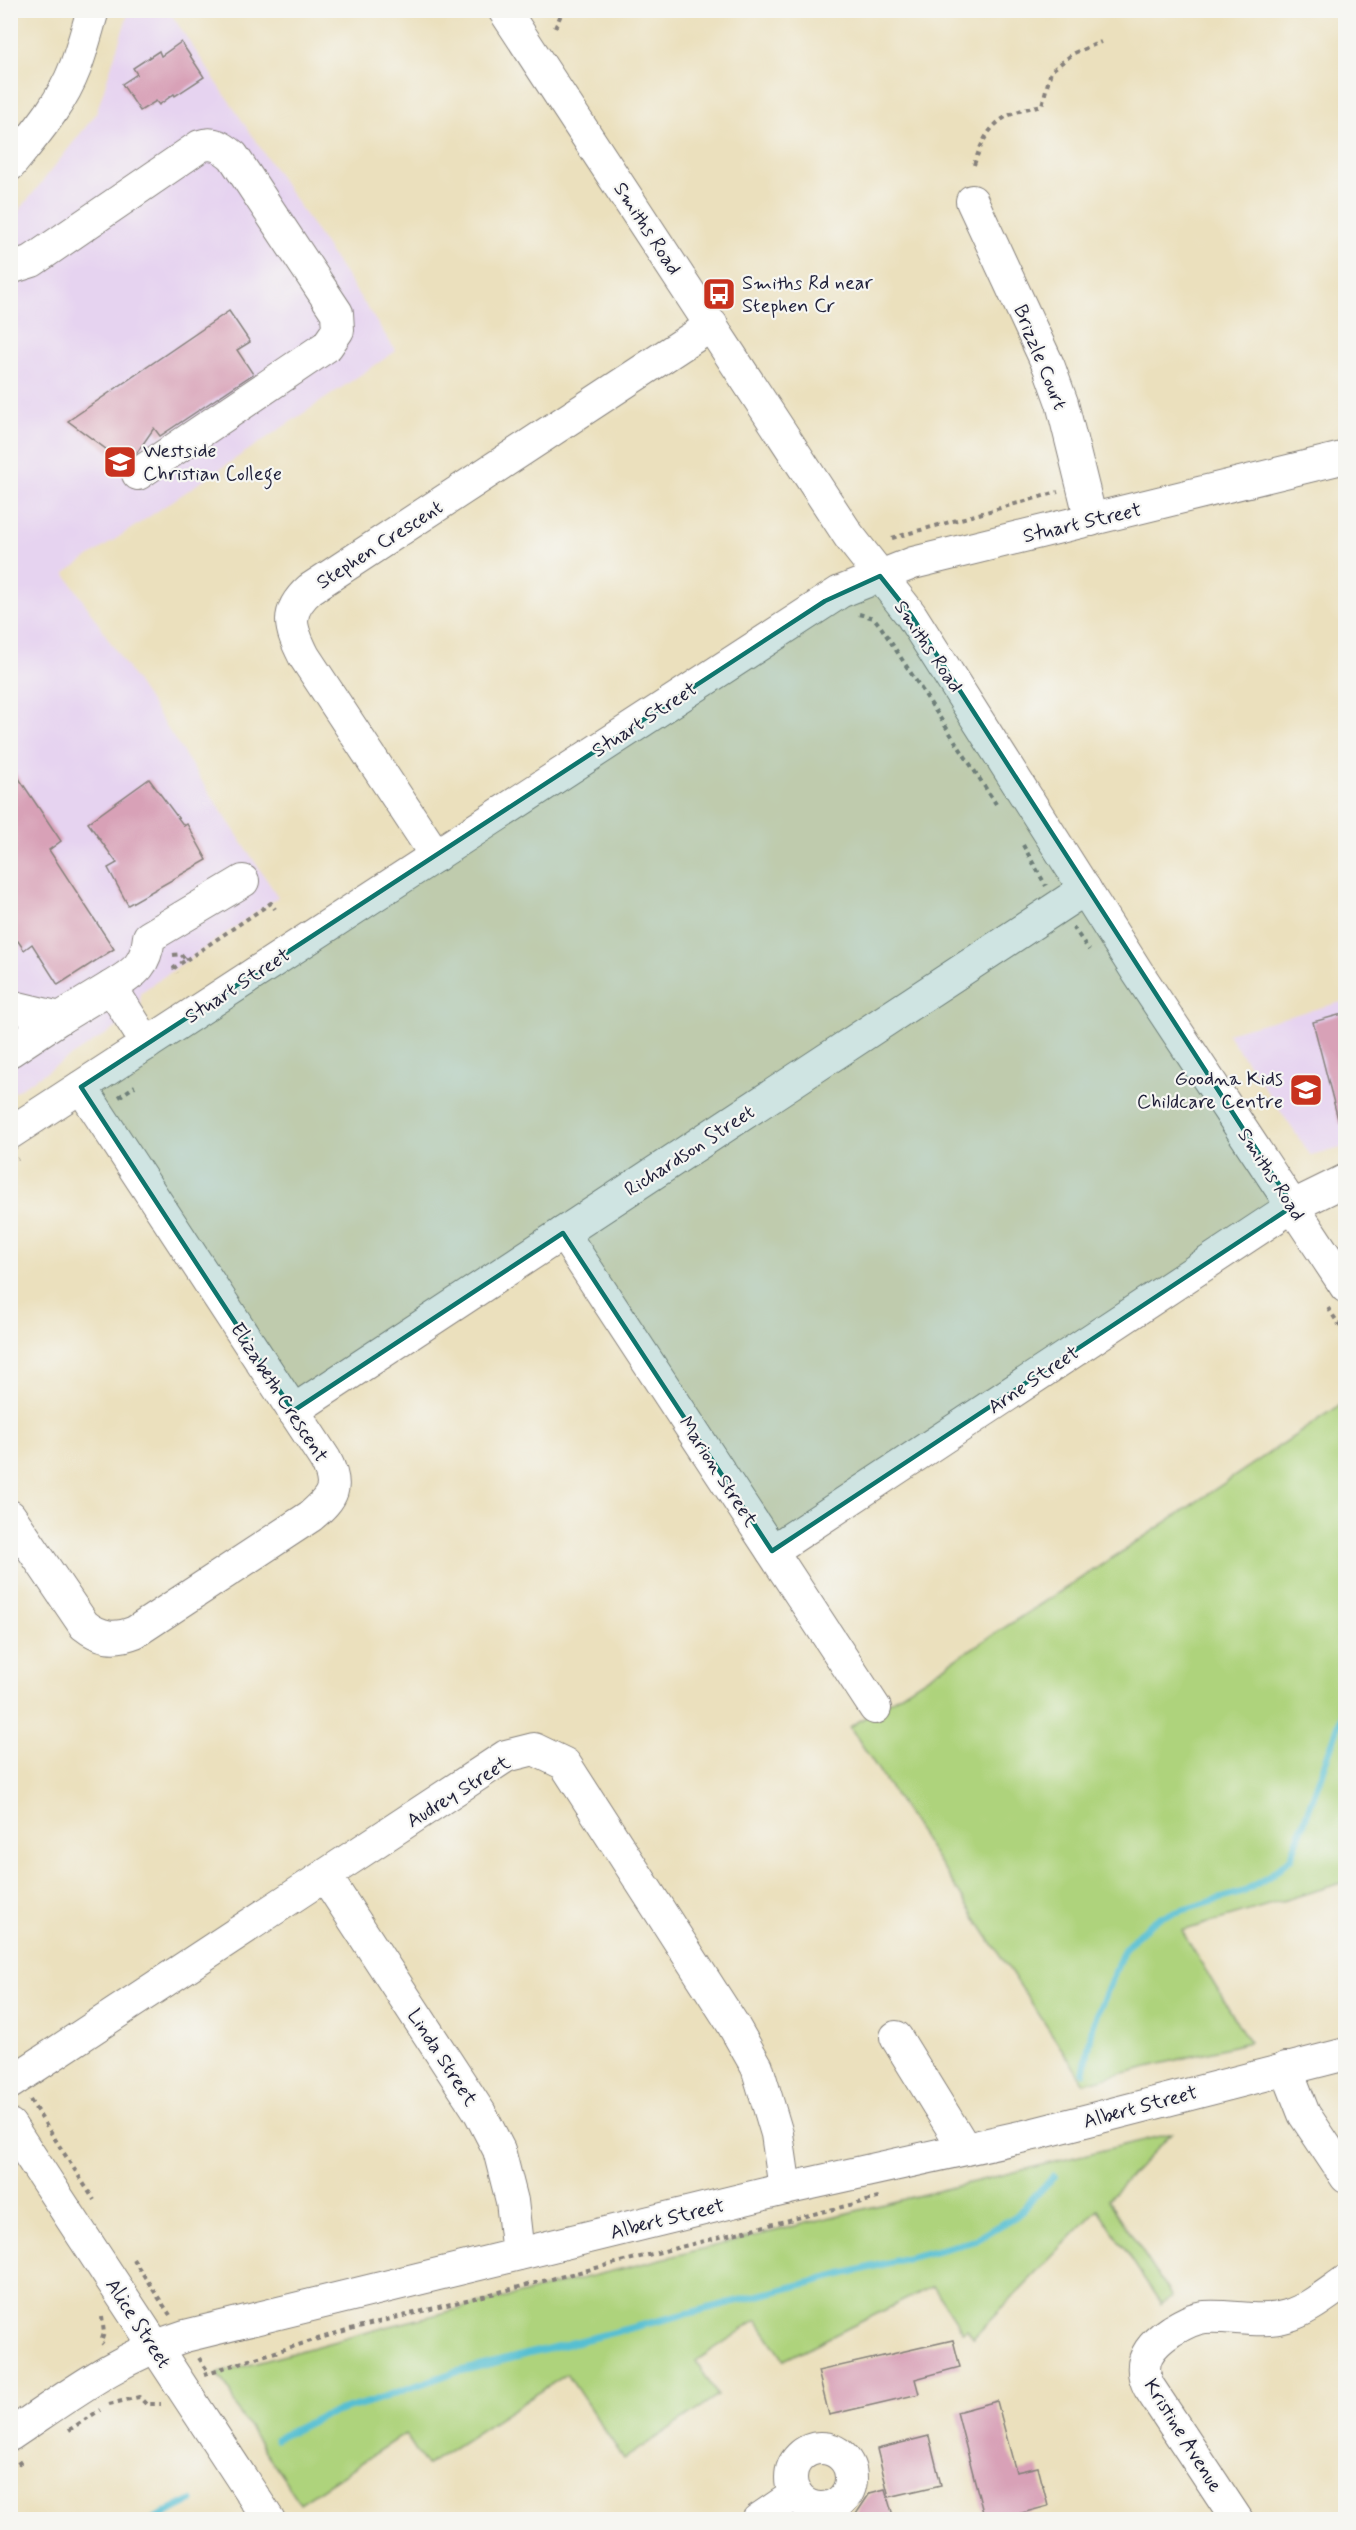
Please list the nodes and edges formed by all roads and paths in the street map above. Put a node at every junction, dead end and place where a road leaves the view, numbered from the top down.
1 (93, 10) edge
2 (504, 10) edge
3 (563, 10) edge
4 (555, 28) dead end
5 (1101, 42) dead end
6 (10, 165) edge
7 (974, 165) dead end
8 (972, 201) dead end
9 (10, 268) edge
10 (711, 325) junction
11 (1346, 457) edge
12 (138, 474) dead end
13 (1061, 491) dead end
14 (1091, 520) junction
15 (892, 538) dead end
16 (880, 576) junction
17 (854, 615) dead end
18 (997, 804) dead end
19 (1022, 844) dead end
20 (436, 856) junction
21 (243, 881) dead end
22 (1085, 889) junction
23 (1059, 906) junction
24 (275, 909) dead end
25 (1090, 951) dead end
26 (177, 973) dead end
27 (111, 987) junction
28 (10, 1006) edge
29 (60, 1018) junction
30 (147, 1044) junction
31 (10, 1051) edge
32 (144, 1080) dead end
33 (88, 1099) junction
34 (16, 1145) edge
35 (10, 1164) edge
36 (1346, 1180) edge
37 (1293, 1206) junction
38 (563, 1233) junction
39 (1334, 1293) edge
40 (1346, 1335) edge
41 (293, 1411) junction
42 (10, 1516) edge
43 (772, 1551) junction
44 (875, 1708) dead end
45 (326, 1877) junction
46 (896, 2037) dead end
47 (1346, 2054) edge
48 (1286, 2068) junction
49 (13, 2082) edge
50 (10, 2125) edge
51 (966, 2149) junction
52 (1346, 2177) edge
53 (785, 2189) junction
54 (889, 2196) dead end
55 (94, 2201) dead end
56 (518, 2254) junction
57 (132, 2258) dead end
58 (1346, 2281) edge
59 (165, 2307) dead end
60 (154, 2346) junction
61 (182, 2388) junction
62 (66, 2433) dead end
63 (20, 2446) edge
64 (10, 2469) edge
65 (796, 2494) dead end
66 (269, 2520) edge
67 (758, 2520) edge
68 (1237, 2520) edge

1 - 6 street
2 - 10 street, Smiths Road
3 - 4 path
5 - 7 path
8 - 14 street, Brizzle Court
9 - 12 street
10 - 16 street, Smiths Road
10 - 20 street, Stephen Crescent
11 - 14 street, Stuart Street
13 - 15 path
14 - 16 street, Stuart Street
16 - 20 street, Stuart Street
16 - 22 street, Smiths Road
17 - 18 path
19 - 23 path
20 - 30 street, Stuart Street
21 - 27 street
22 - 23 street, Richardson Street
22 - 37 street, Smiths Road
23 - 25 path
23 - 38 street, Richardson Street
24 - 26 path
27 - 29 street
27 - 30 street
28 - 29 street
29 - 31 street
30 - 33 street, Stuart Street
32 - 33 path
33 - 34 street, Stuart Street
33 - 41 street, Elizabeth Crescent
34 - 35 path
36 - 37 street, Arne Street
37 - 39 street, Smiths Road
37 - 43 street, Arne Street
38 - 41 street, Richardson Street
38 - 43 street, Marion Street
39 - 40 path
41 - 42 street, Elizabeth Crescent
43 - 44 street, Marion Street
45 - 49 street, Audrey Street
45 - 53 street, Audrey Street
45 - 56 street, Linda Street
46 - 51 street
47 - 48 street, Albert Street
48 - 51 street, Albert Street
48 - 52 street
49 - 55 path
50 - 60 street, Alice Street
51 - 53 street, Albert Street
53 - 56 street, Albert Street
54 - 61 path
56 - 60 street, Albert Street
57 - 59 path
58 - 68 street, Kristine Avenue
60 - 61 street, Alice Street
60 - 63 street, Albert Street
61 - 62 path
61 - 66 street, Alice Street
63 - 64 path
65 - 67 street

